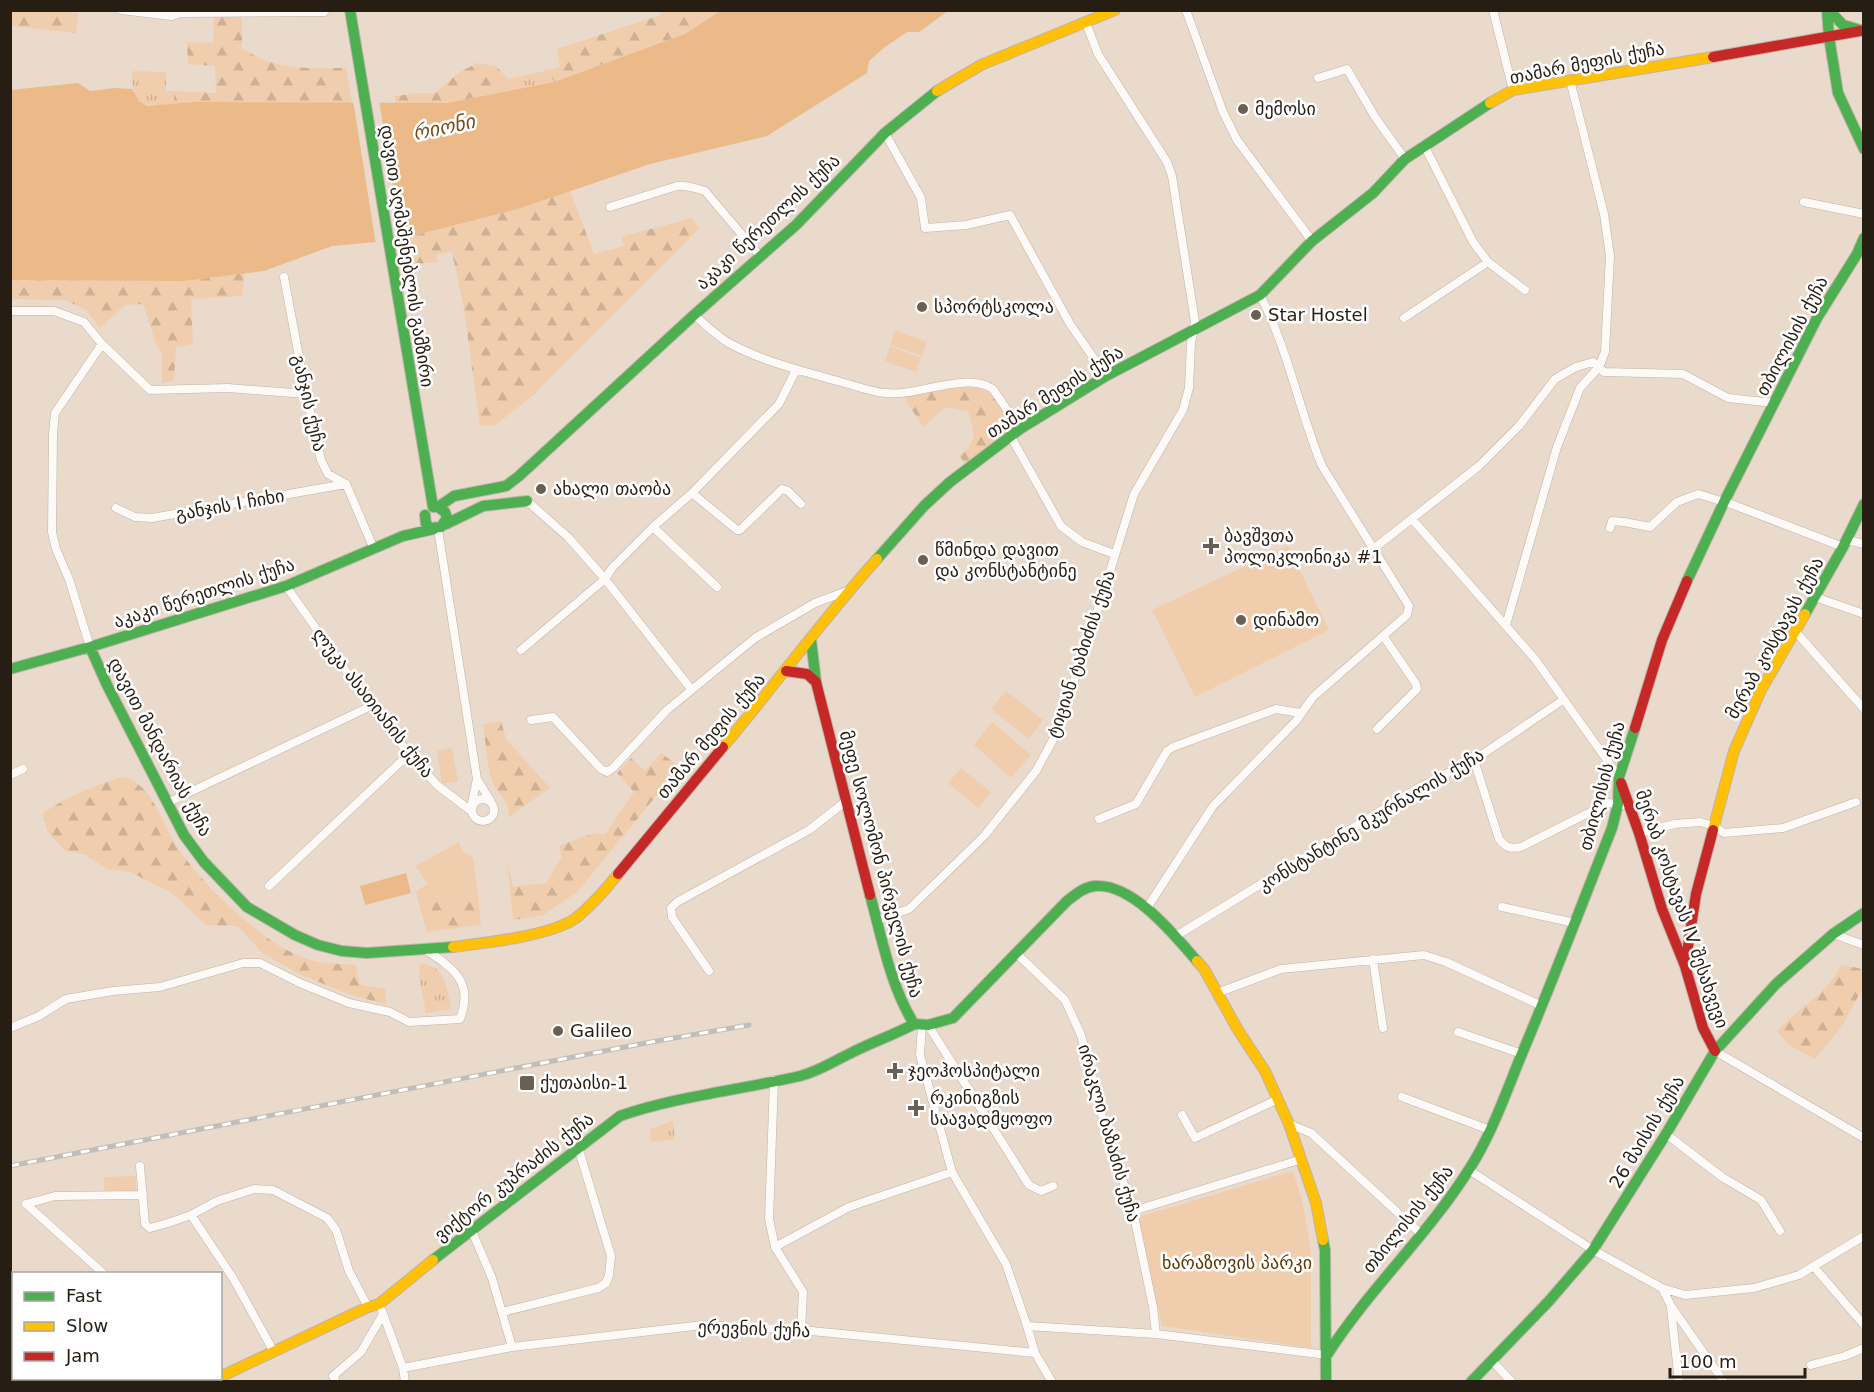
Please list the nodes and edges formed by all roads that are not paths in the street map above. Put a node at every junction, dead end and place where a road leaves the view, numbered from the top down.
1 (121, 10) edge
2 (350, 10) edge
3 (1115, 10) edge
4 (1186, 10) edge
5 (1494, 10) edge
6 (1828, 10) edge
7 (181, 12) edge
8 (324, 12) edge
9 (1086, 23) junction
10 (1862, 31) edge
11 (1829, 37) junction
12 (1318, 78) dead end
13 (1570, 80) junction
14 (1513, 90) junction
15 (885, 133) junction
16 (1424, 145) junction
17 (1863, 149) edge
18 (1405, 159) junction
19 (1804, 202) dead end
20 (610, 207) dead end
21 (1863, 214) edge
22 (1863, 238) edge
23 (1312, 242) junction
24 (760, 256) junction
25 (1488, 262) junction
26 (284, 277) dead end
27 (1525, 290) dead end
28 (1260, 295) junction
29 (10, 311) edge
30 (694, 315) junction
31 (1404, 318) dead end
32 (1193, 330) junction
33 (102, 344) junction
34 (1599, 367) junction
35 (796, 370) junction
36 (1106, 376) junction
37 (306, 394) junction
38 (1774, 404) junction
39 (1016, 433) junction
40 (346, 484) junction
41 (506, 486) junction
42 (692, 493) junction
43 (527, 501) junction
44 (1724, 502) junction
45 (801, 504) dead end
46 (1863, 504) edge
47 (116, 508) dead end
48 (432, 510) junction
49 (1412, 519) junction
50 (653, 527) junction
51 (439, 528) junction
52 (1610, 528) dead end
53 (403, 536) junction
54 (1845, 543) junction
55 (1863, 544) edge
56 (375, 549) junction
57 (1372, 550) junction
58 (1114, 554) junction
59 (605, 579) junction
60 (286, 586) junction
61 (717, 587) dead end
62 (848, 591) junction
63 (1815, 597) junction
64 (1863, 614) edge
65 (1506, 625) junction
66 (1795, 631) junction
67 (1384, 637) junction
68 (811, 640) junction
69 (90, 647) junction
70 (521, 650) dead end
71 (10, 669) edge
72 (786, 672) junction
73 (816, 682) junction
74 (691, 689) junction
75 (1563, 700) junction
76 (371, 706) junction
77 (1863, 710) edge
78 (1300, 713) junction
79 (531, 720) dead end
80 (1377, 729) dead end
81 (409, 754) junction
82 (1474, 760) junction
83 (23, 769) dead end
84 (10, 775) edge
85 (1619, 777) junction
86 (477, 780) junction
87 (491, 801) junction
88 (845, 802) junction
89 (1856, 802) dead end
90 (167, 803) junction
91 (1623, 805) junction
92 (471, 809) junction
93 (1099, 819) dead end
94 (1714, 826) junction
95 (1639, 833) junction
96 (269, 886) dead end
97 (1502, 907) dead end
98 (1147, 908) junction
99 (1863, 913) edge
100 (877, 920) junction
101 (1575, 923) junction
102 (1833, 934) junction
103 (1176, 936) junction
104 (1863, 945) edge
105 (426, 950) junction
106 (1017, 954) junction
107 (1374, 959) junction
108 (1685, 966) junction
109 (709, 971) dead end
110 (1217, 993) junction
111 (1542, 1006) junction
112 (922, 1025) junction
113 (10, 1028) edge
114 (1383, 1028) dead end
115 (1458, 1032) dead end
116 (1715, 1051) junction
117 (1522, 1054) junction
118 (774, 1080) junction
119 (1402, 1097) dead end
120 (1278, 1099) junction
121 (1182, 1115) dead end
122 (1289, 1124) junction
123 (1490, 1130) junction
124 (1666, 1134) junction
125 (1863, 1138) edge
126 (578, 1147) junction
127 (1302, 1160) junction
128 (140, 1166) dead end
129 (1469, 1170) junction
130 (952, 1172) junction
131 (1053, 1186) dead end
132 (143, 1195) junction
133 (1133, 1211) junction
134 (191, 1215) junction
135 (471, 1229) junction
136 (1780, 1231) dead end
137 (1420, 1233) junction
138 (1863, 1236) edge
139 (775, 1248) junction
140 (1593, 1250) junction
141 (1814, 1267) junction
142 (102, 1272) edge
143 (1662, 1288) junction
144 (1671, 1306) junction
145 (376, 1308) junction
146 (503, 1312) junction
147 (1863, 1325) edge
148 (1027, 1326) junction
149 (801, 1330) junction
150 (1156, 1334) junction
151 (512, 1347) junction
152 (1863, 1348) edge
153 (274, 1352) junction
154 (1035, 1353) junction
155 (1327, 1355) junction
156 (1492, 1361) junction
157 (1811, 1365) dead end
158 (403, 1368) junction
159 (222, 1375) edge
160 (336, 1382) edge
161 (405, 1382) edge
162 (1053, 1382) edge
163 (1326, 1382) edge
164 (1471, 1382) edge
165 (1512, 1382) edge
166 (1679, 1382) edge
167 (1724, 1382) edge

1 - 7 street
2 - 48 main road, დავით აღმაშენებლის გამზირი
3 - 9 main road, აკაკი წერეთლის ქუჩა
4 - 23 street
5 - 14 street
6 - 10 main road
6 - 11 main road
7 - 8 street
9 - 15 main road, აკაკი წერეთლის ქუჩა
9 - 32 street, ტიციან ტაბიძის ქუჩა
10 - 11 main road, თამარ მეფის ქუჩა
11 - 13 main road, თამარ მეფის ქუჩა
11 - 17 main road
12 - 18 street
13 - 14 main road, თამარ მეფის ქუჩა
13 - 34 street
14 - 16 main road, თამარ მეფის ქუჩა
15 - 24 main road, აკაკი წერეთლის ქუჩა
15 - 36 street
16 - 18 main road, თამარ მეფის ქუჩა
16 - 25 street
18 - 23 main road, თამარ მეფის ქუჩა
19 - 21 street
20 - 24 street
22 - 38 main road, თბილისის ქუჩა
23 - 28 main road, თამარ მეფის ქუჩა
24 - 30 main road, აკაკი წერეთლის ქუჩა
25 - 27 street
25 - 31 street
26 - 37 street, განჯის ქუჩა
28 - 32 main road, თამარ მეფის ქუჩა
28 - 57 street
29 - 33 street
30 - 35 street
30 - 41 main road, აკაკი წერეთლის ქუჩა
32 - 36 main road, თამარ მეფის ქუჩა
32 - 58 street, ტიციან ტაბიძის ქუჩა
33 - 37 street
33 - 69 street
34 - 38 street
34 - 49 street
34 - 65 street
35 - 39 street
35 - 42 street
36 - 39 main road, თამარ მეფის ქუჩა
37 - 40 street, განჯის ქუჩა
38 - 44 main road, თბილისის ქუჩა
39 - 58 street
39 - 62 main road, თამარ მეფის ქუჩა
40 - 47 street, განჯის I ჩიხი
40 - 56 street, განჯის ქუჩა
41 - 43 main road
41 - 48 main road, აკაკი წერეთლის ქუჩა
42 - 45 street
42 - 50 street
43 - 51 main road, აკაკი წერეთლის ქუჩა
43 - 59 street
44 - 52 street
44 - 54 street
44 - 85 main road, თბილისის ქუჩა
46 - 54 main road, მერაბ კოსტავას ქუჩა
48 - 51 main road
48 - 51 main road
48 - 53 main road, აკაკი წერეთლის ქუჩა
49 - 57 street
49 - 65 street
50 - 59 street
50 - 61 street
51 - 53 main road, აკაკი წერეთლის ქუჩა
51 - 86 street
53 - 56 main road, აკაკი წერეთლის ქუჩა
54 - 55 street
54 - 63 main road, მერაბ კოსტავას ქუჩა
56 - 60 main road, აკაკი წერეთლის ქუჩა
57 - 67 street
58 - 100 street, ტიციან ტაბიძის ქუჩა
59 - 70 street
59 - 74 street
60 - 69 main road, აკაკი წერეთლის ქუჩა
60 - 76 street, ლუკა ასათიანის ქუჩა
62 - 68 main road, თამარ მეფის ქუჩა
62 - 74 street
63 - 64 street
63 - 66 main road, მერაბ კოსტავას ქუჩა
65 - 75 street
66 - 77 street
66 - 94 main road, მერაბ კოსტავას ქუჩა
67 - 78 street
67 - 80 street
68 - 72 main road, თამარ მეფის ქუჩა
68 - 73 main road, მეფე სოლომონ პირველის ქუჩა
69 - 71 main road, აკაკი წერეთლის ქუჩა
69 - 90 main road, დავით მანდარიას ქუჩა
72 - 73 main road
72 - 105 main road, თამარ მეფის ქუჩა
73 - 88 main road, მეფე სოლომონ პირველის ქუჩა
74 - 79 street
75 - 82 street, კონსტანტინე მკურნალის ქუჩა
75 - 85 street
76 - 81 street, ლუკა ასათიანის ქუჩა
76 - 90 street
78 - 93 street
78 - 98 street
81 - 92 street, ლუკა ასათიანის ქუჩა
81 - 96 street
82 - 91 street
82 - 103 street, კონსტანტინე მკურნალის ქუჩა
83 - 84 street
85 - 91 main road, მერაბ კოსტავას IV შესახვევი
86 - 87 street
86 - 92 street
87 - 92 street
87 - 92 street
88 - 100 main road, მეფე სოლომონ პირველის ქუჩა
88 - 109 street
89 - 94 street
90 - 105 main road, დავით მანდარიას ქუჩა
91 - 95 main road, მერაბ კოსტავას IV შესახვევი
91 - 101 main road, თბილისის ქუჩა
94 - 95 street
94 - 108 main road, მერაბ კოსტავას ქუჩა
95 - 108 main road, მერაბ კოსტავას IV შესახვევი
97 - 101 street
98 - 103 main road
98 - 106 main road
99 - 102 main road, 26 მაისის ქუჩა
100 - 112 main road, მეფე სოლომონ პირველის ქუჩა
101 - 111 main road, თბილისის ქუჩა
102 - 104 street
102 - 116 main road, 26 მაისის ქუჩა
103 - 110 main road
105 - 113 street
106 - 112 main road
106 - 133 street, ირაკლი ბაზაძის ქუჩა
107 - 110 street
107 - 111 street
107 - 114 street
108 - 116 main road, მერაბ კოსტავას IV შესახვევი
110 - 120 main road
111 - 117 main road, თბილისის ქუჩა
112 - 118 main road, ვიქტორ კუპრაძის ქუჩა
112 - 130 street
112 - 131 street
115 - 117 street
116 - 124 main road, 26 მაისის ქუჩა
116 - 125 street
117 - 123 main road, თბილისის ქუჩა
118 - 126 main road, ვიქტორ კუპრაძის ქუჩა
118 - 139 street
119 - 123 street
120 - 121 street
120 - 122 main road
122 - 127 main road
122 - 137 street
123 - 129 main road, თბილისის ქუჩა
124 - 136 street
124 - 140 main road, 26 მაისის ქუჩა
126 - 135 main road, ვიქტორ კუპრაძის ქუჩა
126 - 146 street
127 - 133 street
127 - 155 main road
128 - 132 street
129 - 137 main road, თბილისის ქუჩა
129 - 140 street
130 - 139 street
130 - 148 street
132 - 134 street
132 - 142 street
133 - 150 street, ირაკლი ბაზაძის ქუჩა
134 - 145 street
134 - 153 street
135 - 145 main road, ვიქტორ კუპრაძის ქუჩა
135 - 146 street
137 - 155 main road, თბილისის ქუჩა
138 - 141 street
139 - 149 street
140 - 143 street
140 - 156 main road, 26 მაისის ქუჩა
141 - 143 street
141 - 147 street
143 - 144 street
144 - 166 street
144 - 167 street
145 - 153 main road, ვიქტორ კუპრაძის ქუჩა
145 - 158 street
145 - 160 street
146 - 151 street
148 - 150 street
148 - 154 street
149 - 151 street, ერევნის ქუჩა
149 - 154 street, ერევნის ქუჩა
150 - 155 street
151 - 158 street, ერევნის ქუჩა
152 - 157 street
153 - 159 main road, ვიქტორ კუპრაძის ქუჩა
154 - 162 street
155 - 163 main road
156 - 164 main road, 26 მაისის ქუჩა
156 - 165 street
158 - 161 street

